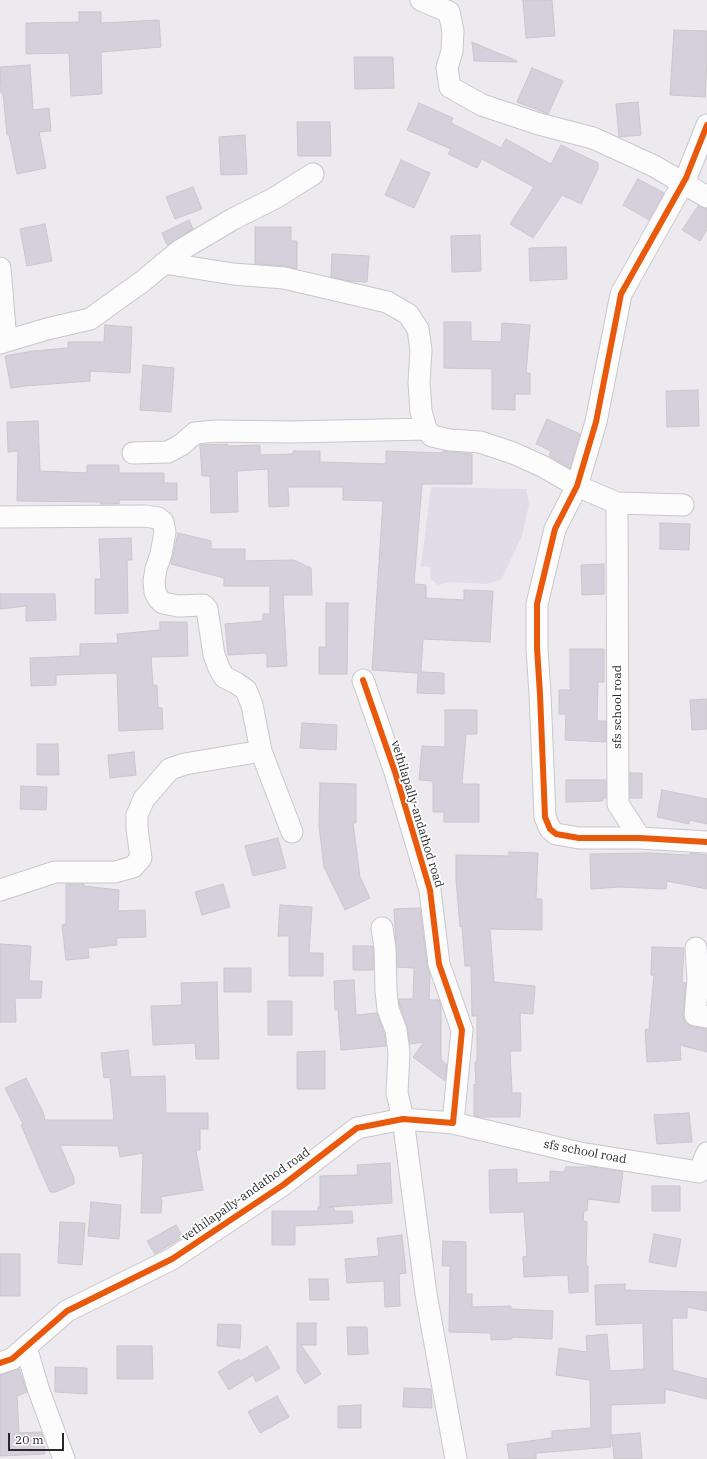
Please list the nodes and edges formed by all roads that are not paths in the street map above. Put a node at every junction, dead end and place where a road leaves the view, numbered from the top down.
1 (421, 0) edge
2 (707, 124) edge
3 (313, 174) dead end
4 (683, 184) junction
5 (707, 197) edge
6 (164, 263) junction
7 (0, 268) edge
8 (3, 342) edge
9 (426, 429) junction
10 (133, 453) dead end
11 (577, 486) junction
12 (617, 503) junction
13 (683, 505) dead end
14 (0, 517) edge
15 (363, 680) dead end
16 (261, 751) junction
17 (292, 832) dead end
18 (640, 838) junction
19 (707, 842) edge
20 (0, 890) edge
21 (382, 928) dead end
22 (696, 948) dead end
23 (707, 1017) edge
24 (403, 1119) junction
25 (453, 1123) junction
26 (707, 1153) edge
27 (26, 1347) junction
28 (0, 1363) edge
29 (64, 1459) edge
30 (456, 1459) edge

1 - 4 street
2 - 4 street
3 - 6 street
4 - 5 street
4 - 11 street
6 - 8 street
6 - 9 street
7 - 8 street
9 - 10 street
9 - 11 street
11 - 12 street
11 - 18 street
12 - 13 street
12 - 18 street, sfs school road
14 - 16 street
15 - 25 street, vethilapally-andathod road
16 - 17 street
16 - 20 street
18 - 19 street
21 - 24 street
22 - 23 street
24 - 25 street, vethilapally-andathod road
24 - 27 street, vethilapally-andathod road
24 - 30 street
25 - 26 street, sfs school road
27 - 28 street, vethilapally-andathod road
27 - 29 street

